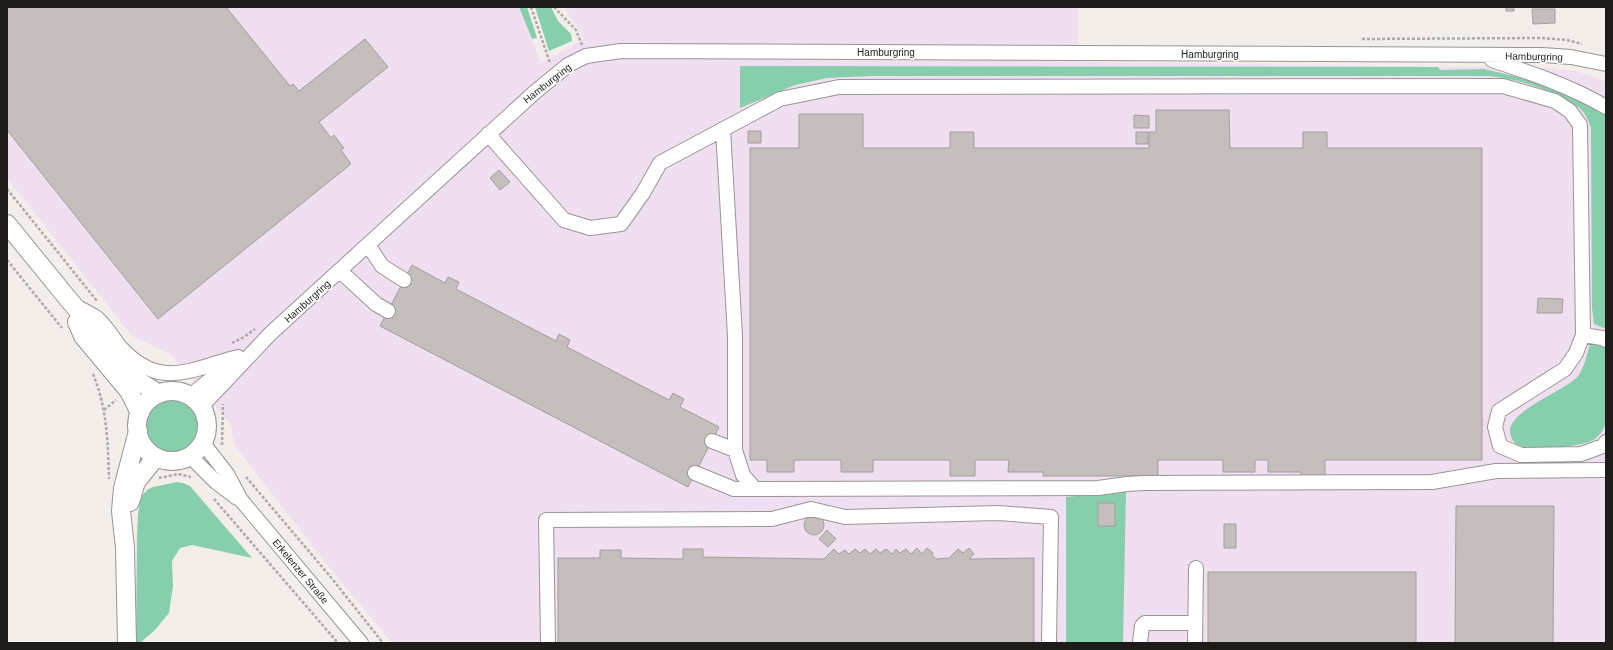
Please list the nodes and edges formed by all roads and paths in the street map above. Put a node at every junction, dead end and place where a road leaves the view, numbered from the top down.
1 (531, 7) edge
2 (554, 7) edge
3 (1478, 55) junction
4 (586, 56) junction
5 (1606, 64) edge
6 (557, 74) junction
7 (1606, 107) edge
8 (723, 130) junction
9 (488, 134) junction
10 (7, 189) edge
11 (7, 224) edge
12 (368, 245) junction
13 (7, 260) edge
14 (340, 271) junction
15 (404, 280) dead end
16 (69, 300) junction
17 (98, 302) dead end
18 (388, 311) dead end
19 (63, 330) dead end
20 (271, 333) junction
21 (1583, 335) junction
22 (1606, 340) edge
23 (238, 357) junction
24 (92, 372) dead end
25 (218, 389) junction
26 (159, 394) junction
27 (196, 401) junction
28 (140, 413) junction
29 (138, 431) junction
30 (712, 440) dead end
31 (1606, 442) edge
32 (203, 443) junction
33 (108, 448) dead end
34 (224, 449) dead end
35 (735, 450) junction
36 (1581, 454) junction
37 (1606, 455) edge
38 (190, 456) junction
39 (156, 457) junction
40 (1606, 470) edge
41 (242, 473) dead end
42 (696, 473) dead end
43 (755, 489) junction
44 (209, 493) dead end
45 (241, 500) junction
46 (125, 548) junction
47 (1196, 568) dead end
48 (1195, 623) junction
49 (127, 643) edge
50 (338, 643) edge
51 (361, 643) edge
52 (383, 643) edge
53 (548, 643) edge
54 (1049, 643) edge
55 (1140, 643) edge
56 (1195, 643) edge

1 - 6 path
2 - 4 path
3 - 4 street, Hamburgring
3 - 5 street, Hamburgring
3 - 7 street
4 - 6 street, Hamburgring
6 - 9 street, Hamburgring
8 - 9 street
8 - 21 street
8 - 35 street
9 - 12 street, Hamburgring
10 - 17 path
11 - 16 main road
12 - 14 street, Hamburgring
12 - 15 street
13 - 19 path
14 - 18 street
14 - 20 street, Hamburgring
16 - 23 street
16 - 26 main road
16 - 28 main road
20 - 23 street
20 - 25 street
21 - 22 street
21 - 36 street
23 - 27 street
24 - 33 path
25 - 27 street
25 - 34 path
26 - 27 main road
26 - 28 main road
27 - 32 main road
28 - 29 main road
29 - 39 main road
29 - 46 main road
30 - 35 street
31 - 36 street
32 - 38 main road
32 - 45 street
35 - 43 street
36 - 37 street
38 - 39 main road
38 - 45 street
39 - 46 main road
40 - 43 street
41 - 52 path
42 - 43 street
44 - 50 path
45 - 51 street, Erkelenzer Straße
46 - 49 main road
47 - 48 street
48 - 55 street
48 - 56 street
53 - 54 street

